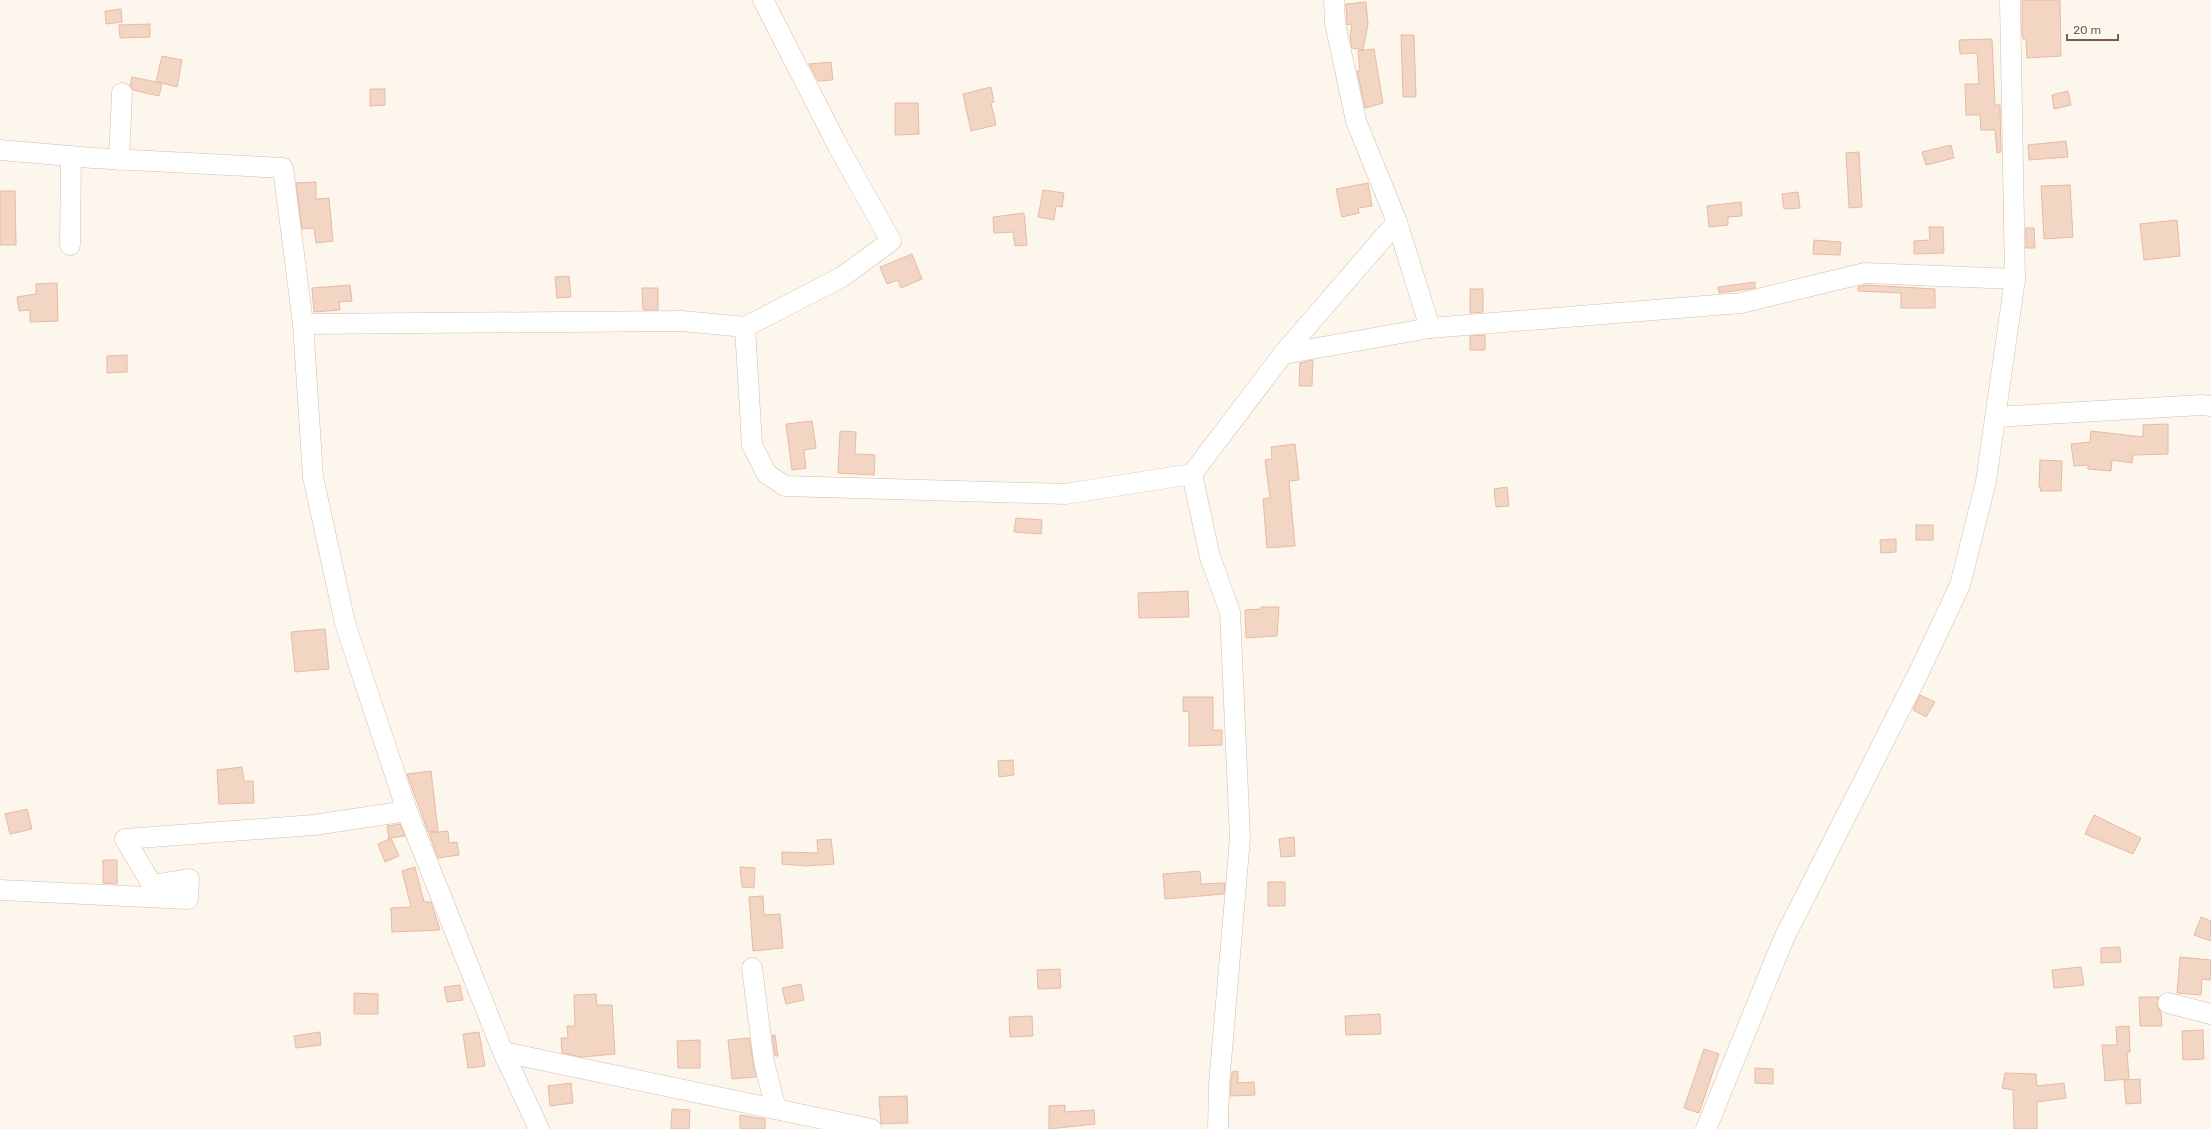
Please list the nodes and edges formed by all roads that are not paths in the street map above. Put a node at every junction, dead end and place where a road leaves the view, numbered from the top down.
1 (763, 0) edge
2 (1334, 0) edge
3 (2010, 0) edge
4 (122, 93) dead end
5 (0, 150) edge
6 (71, 156) junction
7 (119, 160) junction
8 (1396, 222) junction
9 (70, 245) dead end
10 (2015, 280) junction
11 (303, 324) junction
12 (745, 327) junction
13 (1430, 328) junction
14 (1284, 354) junction
15 (2211, 406) edge
16 (1995, 417) junction
17 (1192, 474) junction
18 (407, 811) junction
19 (0, 890) edge
20 (752, 968) dead end
21 (2168, 1003) dead end
22 (2211, 1014) edge
23 (503, 1052) junction
24 (776, 1109) junction
25 (539, 1129) edge
26 (871, 1129) edge
27 (1218, 1129) edge
28 (1706, 1129) edge

1 - 12 street
2 - 8 street
3 - 10 street
4 - 7 street
5 - 6 street
6 - 7 street
6 - 9 street
7 - 11 street
8 - 13 street
8 - 14 street
10 - 13 street
10 - 16 street
11 - 12 street
11 - 18 street
12 - 17 street
13 - 14 street
14 - 17 street
15 - 16 street
16 - 28 street
17 - 27 street
18 - 19 street
18 - 23 street
20 - 24 street
21 - 22 street
23 - 24 street
23 - 25 street
24 - 26 street

